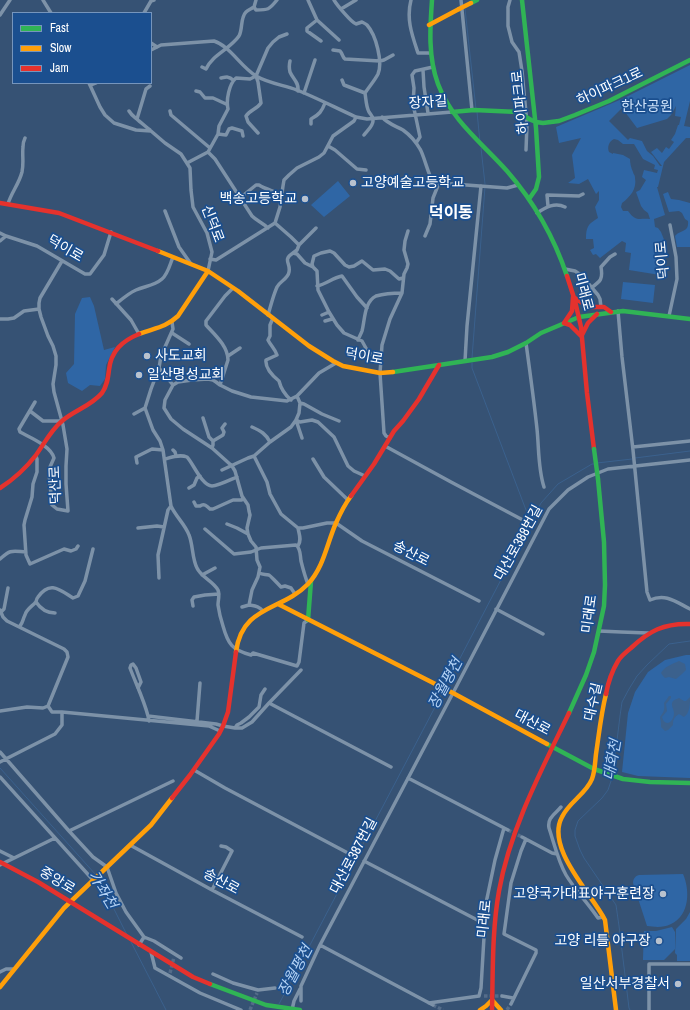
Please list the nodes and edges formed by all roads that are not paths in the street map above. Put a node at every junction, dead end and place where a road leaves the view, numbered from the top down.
1 (10, 0) edge
2 (43, 0) edge
3 (154, 0) edge
4 (256, 0) edge
5 (277, 0) edge
6 (308, 0) edge
7 (334, 0) edge
8 (356, 0) edge
9 (411, 0) edge
10 (432, 0) edge
11 (461, 0) edge
12 (477, 0) edge
13 (510, 0) edge
14 (522, 0) edge
15 (254, 7) junction
16 (341, 9) junction
17 (50, 12) edge
18 (145, 12) edge
19 (0, 15) edge
20 (317, 20) junction
21 (429, 25) junction
22 (287, 34) dead end
23 (340, 40) dead end
24 (321, 42) dead end
25 (152, 44) edge
26 (157, 47) junction
27 (227, 49) junction
28 (152, 50) edge
29 (333, 50) dead end
30 (430, 53) junction
31 (393, 55) dead end
32 (315, 60) dead end
33 (690, 60) edge
34 (290, 61) dead end
35 (380, 61) junction
36 (202, 67) dead end
37 (433, 67) junction
38 (423, 70) junction
39 (256, 76) junction
40 (221, 78) dead end
41 (233, 80) junction
42 (342, 80) dead end
43 (90, 84) edge
44 (150, 86) dead end
45 (196, 91) dead end
46 (298, 91) junction
47 (304, 93) junction
48 (365, 93) junction
49 (325, 103) junction
50 (226, 104) junction
51 (473, 110) junction
52 (129, 111) dead end
53 (170, 111) dead end
54 (452, 112) junction
55 (428, 113) junction
56 (415, 114) junction
57 (356, 117) junction
58 (382, 117) junction
59 (527, 117) junction
60 (373, 118) junction
61 (137, 119) junction
62 (535, 122) junction
63 (311, 124) dead end
64 (151, 131) junction
65 (258, 133) dead end
66 (218, 134) junction
67 (364, 135) dead end
68 (243, 136) dead end
69 (25, 138) dead end
70 (416, 143) junction
71 (328, 146) junction
72 (210, 148) junction
73 (526, 150) dead end
74 (208, 152) junction
75 (187, 164) junction
76 (366, 170) dead end
77 (439, 183) junction
78 (518, 185) junction
79 (482, 186) junction
80 (282, 194) junction
81 (583, 194) dead end
82 (240, 198) junction
83 (529, 199) junction
84 (0, 203) edge
85 (8, 204) junction
86 (548, 206) junction
87 (565, 207) dead end
88 (165, 211) dead end
89 (537, 213) junction
90 (275, 223) junction
91 (670, 225) dead end
92 (268, 228) junction
93 (316, 228) dead end
94 (408, 231) dead end
95 (111, 232) junction
96 (0, 233) edge
97 (6, 236) junction
98 (424, 236) dead end
99 (0, 241) edge
100 (299, 245) junction
101 (294, 253) junction
102 (615, 254) dead end
103 (173, 257) junction
104 (210, 259) junction
105 (62, 261) junction
106 (192, 265) junction
107 (313, 267) junction
108 (565, 269) junction
109 (208, 271) junction
110 (403, 278) junction
111 (317, 286) junction
112 (234, 288) junction
113 (592, 288) junction
114 (402, 293) junction
115 (574, 297) junction
116 (112, 299) dead end
117 (116, 304) junction
118 (601, 307) junction
119 (367, 308) junction
120 (39, 309) junction
121 (618, 311) junction
122 (329, 312) junction
123 (611, 312) junction
124 (322, 314) dead end
125 (597, 314) junction
126 (268, 315) junction
127 (669, 316) junction
128 (579, 317) junction
129 (273, 318) junction
130 (332, 318) junction
131 (0, 319) edge
132 (690, 319) edge
133 (325, 321) dead end
134 (172, 322) junction
135 (564, 323) junction
136 (172, 333) junction
137 (139, 334) junction
138 (582, 336) junction
139 (358, 340) junction
140 (526, 343) junction
141 (189, 344) dead end
142 (240, 348) dead end
143 (228, 356) junction
144 (466, 361) junction
145 (336, 363) junction
146 (380, 363) junction
147 (439, 366) junction
148 (159, 368) junction
149 (380, 373) junction
150 (173, 385) junction
151 (220, 385) junction
152 (297, 396) junction
153 (291, 400) junction
154 (35, 402) dead end
155 (300, 403) junction
156 (146, 408) junction
157 (30, 411) junction
158 (134, 414) dead end
159 (203, 418) dead end
160 (296, 420) junction
161 (62, 421) junction
162 (339, 421) dead end
163 (225, 424) dead end
164 (252, 427) dead end
165 (302, 438) dead end
166 (390, 438) junction
167 (213, 441) junction
168 (690, 441) edge
169 (270, 442) junction
170 (43, 445) junction
171 (385, 446) junction
172 (212, 448) junction
173 (633, 448) junction
174 (163, 450) junction
175 (173, 450) dead end
176 (36, 456) junction
177 (176, 456) junction
178 (254, 456) junction
179 (165, 459) junction
180 (313, 459) dead end
181 (690, 460) edge
182 (137, 464) dead end
183 (634, 465) junction
184 (232, 466) junction
185 (222, 470) dead end
186 (200, 476) junction
187 (365, 476) junction
188 (237, 477) junction
189 (544, 487) dead end
190 (0, 488) edge
191 (188, 488) dead end
192 (244, 500) junction
193 (348, 500) junction
194 (194, 502) dead end
195 (171, 506) junction
196 (521, 519) dead end
197 (336, 523) junction
198 (227, 524) dead end
199 (164, 527) junction
200 (138, 528) dead end
201 (298, 528) junction
202 (205, 529) dead end
203 (248, 534) junction
204 (78, 546) dead end
205 (298, 546) junction
206 (93, 549) dead end
207 (257, 550) junction
208 (26, 552) junction
209 (0, 559) edge
210 (215, 568) dead end
211 (259, 573) junction
212 (202, 575) junction
213 (159, 578) dead end
214 (310, 582) junction
215 (8, 588) dead end
216 (219, 594) junction
217 (295, 594) junction
218 (479, 600) dead end
219 (36, 602) junction
220 (278, 604) junction
221 (248, 605) junction
222 (193, 606) dead end
223 (242, 607) dead end
224 (496, 609) junction
225 (690, 609) edge
226 (0, 611) edge
227 (263, 611) junction
228 (55, 613) dead end
229 (308, 620) junction
230 (690, 624) edge
231 (20, 626) junction
232 (599, 631) junction
233 (648, 633) junction
234 (543, 634) dead end
235 (236, 649) junction
236 (301, 670) dead end
237 (200, 683) dead end
238 (138, 688) junction
239 (265, 689) dead end
240 (452, 693) junction
241 (269, 703) junction
242 (48, 706) junction
243 (0, 711) edge
244 (62, 712) junction
245 (148, 716) junction
246 (148, 721) junction
247 (197, 722) junction
248 (222, 728) junction
249 (235, 728) junction
250 (552, 747) junction
251 (0, 752) edge
252 (5, 759) junction
253 (0, 762) edge
254 (391, 767) dead end
255 (594, 769) junction
256 (194, 770) junction
257 (0, 777) edge
258 (408, 778) junction
259 (173, 781) dead end
260 (690, 783) edge
261 (561, 807) dead end
262 (552, 816) junction
263 (560, 821) junction
264 (69, 831) junction
265 (55, 838) junction
266 (130, 845) junction
267 (221, 846) dead end
268 (0, 851) edge
269 (346, 852) dead end
270 (558, 854) junction
271 (14, 858) junction
272 (364, 861) junction
273 (1, 864) edge
274 (105, 869) junction
275 (94, 879) junction
276 (212, 890) junction
277 (70, 902) junction
278 (603, 917) junction
279 (485, 924) junction
280 (144, 937) junction
281 (302, 937) dead end
282 (140, 945) junction
283 (320, 945) junction
284 (150, 952) junction
285 (181, 958) dead end
286 (690, 964) edge
287 (14, 969) junction
288 (0, 972) edge
289 (213, 974) dead end
290 (301, 986) junction
291 (0, 987) edge
292 (275, 988) dead end
293 (479, 996) junction
294 (484, 996) tunnel mouth
295 (502, 996) tunnel mouth
296 (514, 998) junction
297 (492, 1000) junction
298 (301, 1001) dead end
299 (511, 1004) tunnel mouth
300 (291, 1009) edge
301 (241, 1010) edge
302 (300, 1010) edge
303 (480, 1010) edge
304 (492, 1010) edge
305 (501, 1010) edge
306 (616, 1010) edge
307 (649, 1010) edge

1 - 19 street
2 - 17 street
3 - 18 street
4 - 15 street
5 - 15 street
6 - 20 street
7 - 16 street
8 - 16 street
9 - 30 street
10 - 21 street, 미래로
11 - 51 street
12 - 21 street, bridge
13 - 59 street
14 - 62 street, 하이파크로
15 - 27 street
16 - 35 street
20 - 23 street
20 - 24 street
21 - 30 street, 미래로
22 - 39 street
25 - 26 street
26 - 27 street, 장자길
26 - 28 street, 장자길
27 - 36 street
27 - 39 street, 장자길
29 - 35 street
30 - 37 street, 미래로
31 - 35 street
32 - 47 street
33 - 62 street, 하이파크1로
34 - 46 street
35 - 48 street
37 - 38 street
37 - 54 street, 미래로
38 - 55 street
38 - 56 street
39 - 41 street
39 - 46 street, 장자길
39 - 65 street
40 - 41 street
41 - 50 street
42 - 48 street
43 - 64 street
44 - 61 street
45 - 50 street
46 - 47 street, 장자길
47 - 49 street, 장자길
48 - 60 street
49 - 57 street, 장자길
49 - 63 street
50 - 66 street
51 - 54 street, 장자길
51 - 59 street, 장자길
52 - 61 street
53 - 72 street
54 - 55 street, 장자길
54 - 78 street, 미래로
55 - 56 street, 장자길
56 - 58 street, 장자길
56 - 70 street
57 - 60 street, 장자길
57 - 71 street
58 - 60 street, 장자길
58 - 70 street, 장자길
59 - 62 street
59 - 73 street
60 - 67 street
61 - 64 street
62 - 83 street, 하이파크로
64 - 75 street
66 - 68 street
66 - 72 street
69 - 85 street
70 - 77 street, 장자길
71 - 76 street
71 - 80 street
72 - 74 street
74 - 75 street
74 - 82 street
75 - 104 street, 신덕로
77 - 79 street
77 - 98 street
78 - 79 street
78 - 83 street, 미래로
79 - 144 street
80 - 82 street
80 - 90 street
81 - 86 street
82 - 92 street
83 - 89 street, 미래로
84 - 85 street, 덕이로
85 - 95 street, 덕이로
86 - 87 street
86 - 89 street
88 - 106 street
89 - 108 street, 미래로
90 - 92 street
90 - 100 street
91 - 127 street, 덕이로
92 - 104 street
93 - 100 street
94 - 110 street
95 - 103 street, 덕이로
95 - 105 street, 덕이로
96 - 97 street, 덕이로
97 - 99 street
97 - 105 street, 덕이로
100 - 101 street
101 - 107 street
101 - 126 street
102 - 113 street
103 - 106 street, 덕이로
103 - 117 street
104 - 109 street, 신덕로
105 - 120 street
106 - 109 street, 덕이로
107 - 110 street
107 - 111 street
108 - 113 street
108 - 115 street, 미래로
109 - 112 street, 덕이로
109 - 134 street, 덕산로
110 - 114 street
111 - 119 street
111 - 122 street
112 - 126 street, 덕이로
112 - 143 street
113 - 118 street
114 - 119 street
114 - 146 street
115 - 118 street
115 - 128 street, 미래로
115 - 135 street
116 - 117 street
117 - 137 street
118 - 123 street
119 - 139 street
120 - 131 street
120 - 161 street
121 - 123 street
121 - 127 street
121 - 173 street
122 - 124 street
122 - 130 street
123 - 125 street
125 - 128 street
125 - 138 street
126 - 129 street, 덕이로
127 - 132 street
128 - 135 street
128 - 138 street, 미래로
129 - 145 street, 덕이로
129 - 153 street
130 - 133 street
130 - 139 street
134 - 136 street
134 - 137 street, 덕산로
135 - 138 street
135 - 140 street
136 - 141 street
136 - 148 street
137 - 161 street, 덕산로
138 - 232 street, 미래로, bridge
139 - 146 street
140 - 144 street, 덕이로
140 - 189 street
142 - 143 street
143 - 151 street
144 - 147 street, 덕이로
145 - 149 street, 덕이로
145 - 152 street
146 - 149 street
147 - 149 street, 덕이로
147 - 166 street
148 - 150 street
148 - 156 street
149 - 166 street
150 - 151 street
150 - 172 street
151 - 153 street
152 - 153 street
152 - 155 street
154 - 157 street
155 - 160 street
155 - 162 street
156 - 158 street
156 - 174 street
157 - 161 street
157 - 170 street
159 - 167 street
160 - 165 street
160 - 169 street
160 - 187 street
161 - 170 street, 덕산로
161 - 170 street, 덕산로
163 - 167 street
164 - 169 street
166 - 171 street
167 - 172 street
168 - 173 street
169 - 178 street
170 - 176 street, 덕산로
171 - 187 street
171 - 196 street
172 - 184 street
173 - 183 street
174 - 179 street
174 - 182 street
175 - 177 street
176 - 190 street, 덕산로
176 - 208 street
177 - 179 street
177 - 186 street
178 - 184 street
178 - 201 street
179 - 195 street
180 - 193 street
181 - 183 street, 대산로388번길
183 - 224 street, 대산로388번길
183 - 225 street
184 - 185 street
184 - 188 street
186 - 188 street
186 - 191 street
187 - 193 street
188 - 192 street
192 - 194 street
192 - 203 street
193 - 197 street
195 - 199 street
195 - 212 street
197 - 201 street
197 - 214 street
197 - 218 street, 송산로
198 - 203 street
199 - 200 street
199 - 213 street
201 - 205 street
202 - 207 street
203 - 207 street
204 - 208 street
205 - 207 street
205 - 214 street
206 - 219 street
207 - 211 street
208 - 209 street
210 - 212 street
211 - 217 street
211 - 221 street
212 - 216 street
214 - 217 street
214 - 229 street
215 - 226 street
216 - 222 street
216 - 235 street
217 - 220 street
219 - 228 street
219 - 231 street
220 - 227 street
220 - 229 street
221 - 223 street
221 - 227 street
224 - 234 street
224 - 240 street, 대산로388번길
226 - 231 street
227 - 235 street
229 - 235 street
229 - 240 street, 대산로
230 - 233 street, 대수길
231 - 242 street
232 - 233 street
232 - 250 street, 미래로
233 - 255 street, 대수길
235 - 248 street
236 - 241 street
237 - 247 street
238 - 238 street
238 - 245 street
239 - 249 street
240 - 250 street, 대산로
240 - 258 street, 대산로387번길
241 - 249 street
241 - 254 street
242 - 243 street
242 - 244 street
244 - 246 street
244 - 252 street
245 - 246 street
245 - 247 street
246 - 248 street
247 - 248 street
248 - 249 street
248 - 256 street
250 - 255 street, 대산로
250 - 297 street, 미래로
251 - 252 street
252 - 253 street
252 - 264 street
255 - 260 street, 대산로
255 - 263 street, 대수길
256 - 266 street
256 - 269 street
257 - 265 street
258 - 272 street, 대산로387번길
258 - 279 street
259 - 264 street
261 - 262 street
262 - 263 street
262 - 270 street
263 - 278 street
264 - 274 street
265 - 271 street
265 - 275 street
266 - 274 street
266 - 276 street, 송산로
267 - 276 street
268 - 271 street
270 - 278 street
270 - 296 street
271 - 273 street
272 - 279 street
272 - 283 street, 대산로387번길
273 - 277 street, 중앙로
274 - 275 street
274 - 280 street
275 - 277 street
276 - 281 street, 송산로
277 - 282 street, 중앙로
277 - 287 street
278 - 306 street
279 - 293 street
280 - 282 street
280 - 285 street
282 - 284 street
283 - 290 street, 대산로387번길
283 - 293 street
284 - 300 street
284 - 301 street
286 - 307 street
287 - 288 street
287 - 291 street
289 - 292 street
290 - 298 street, 대산로387번길
290 - 300 street
293 - 294 street
295 - 296 street
296 - 299 street
297 - 303 street
297 - 304 street, 미래로
297 - 305 street
300 - 302 street

